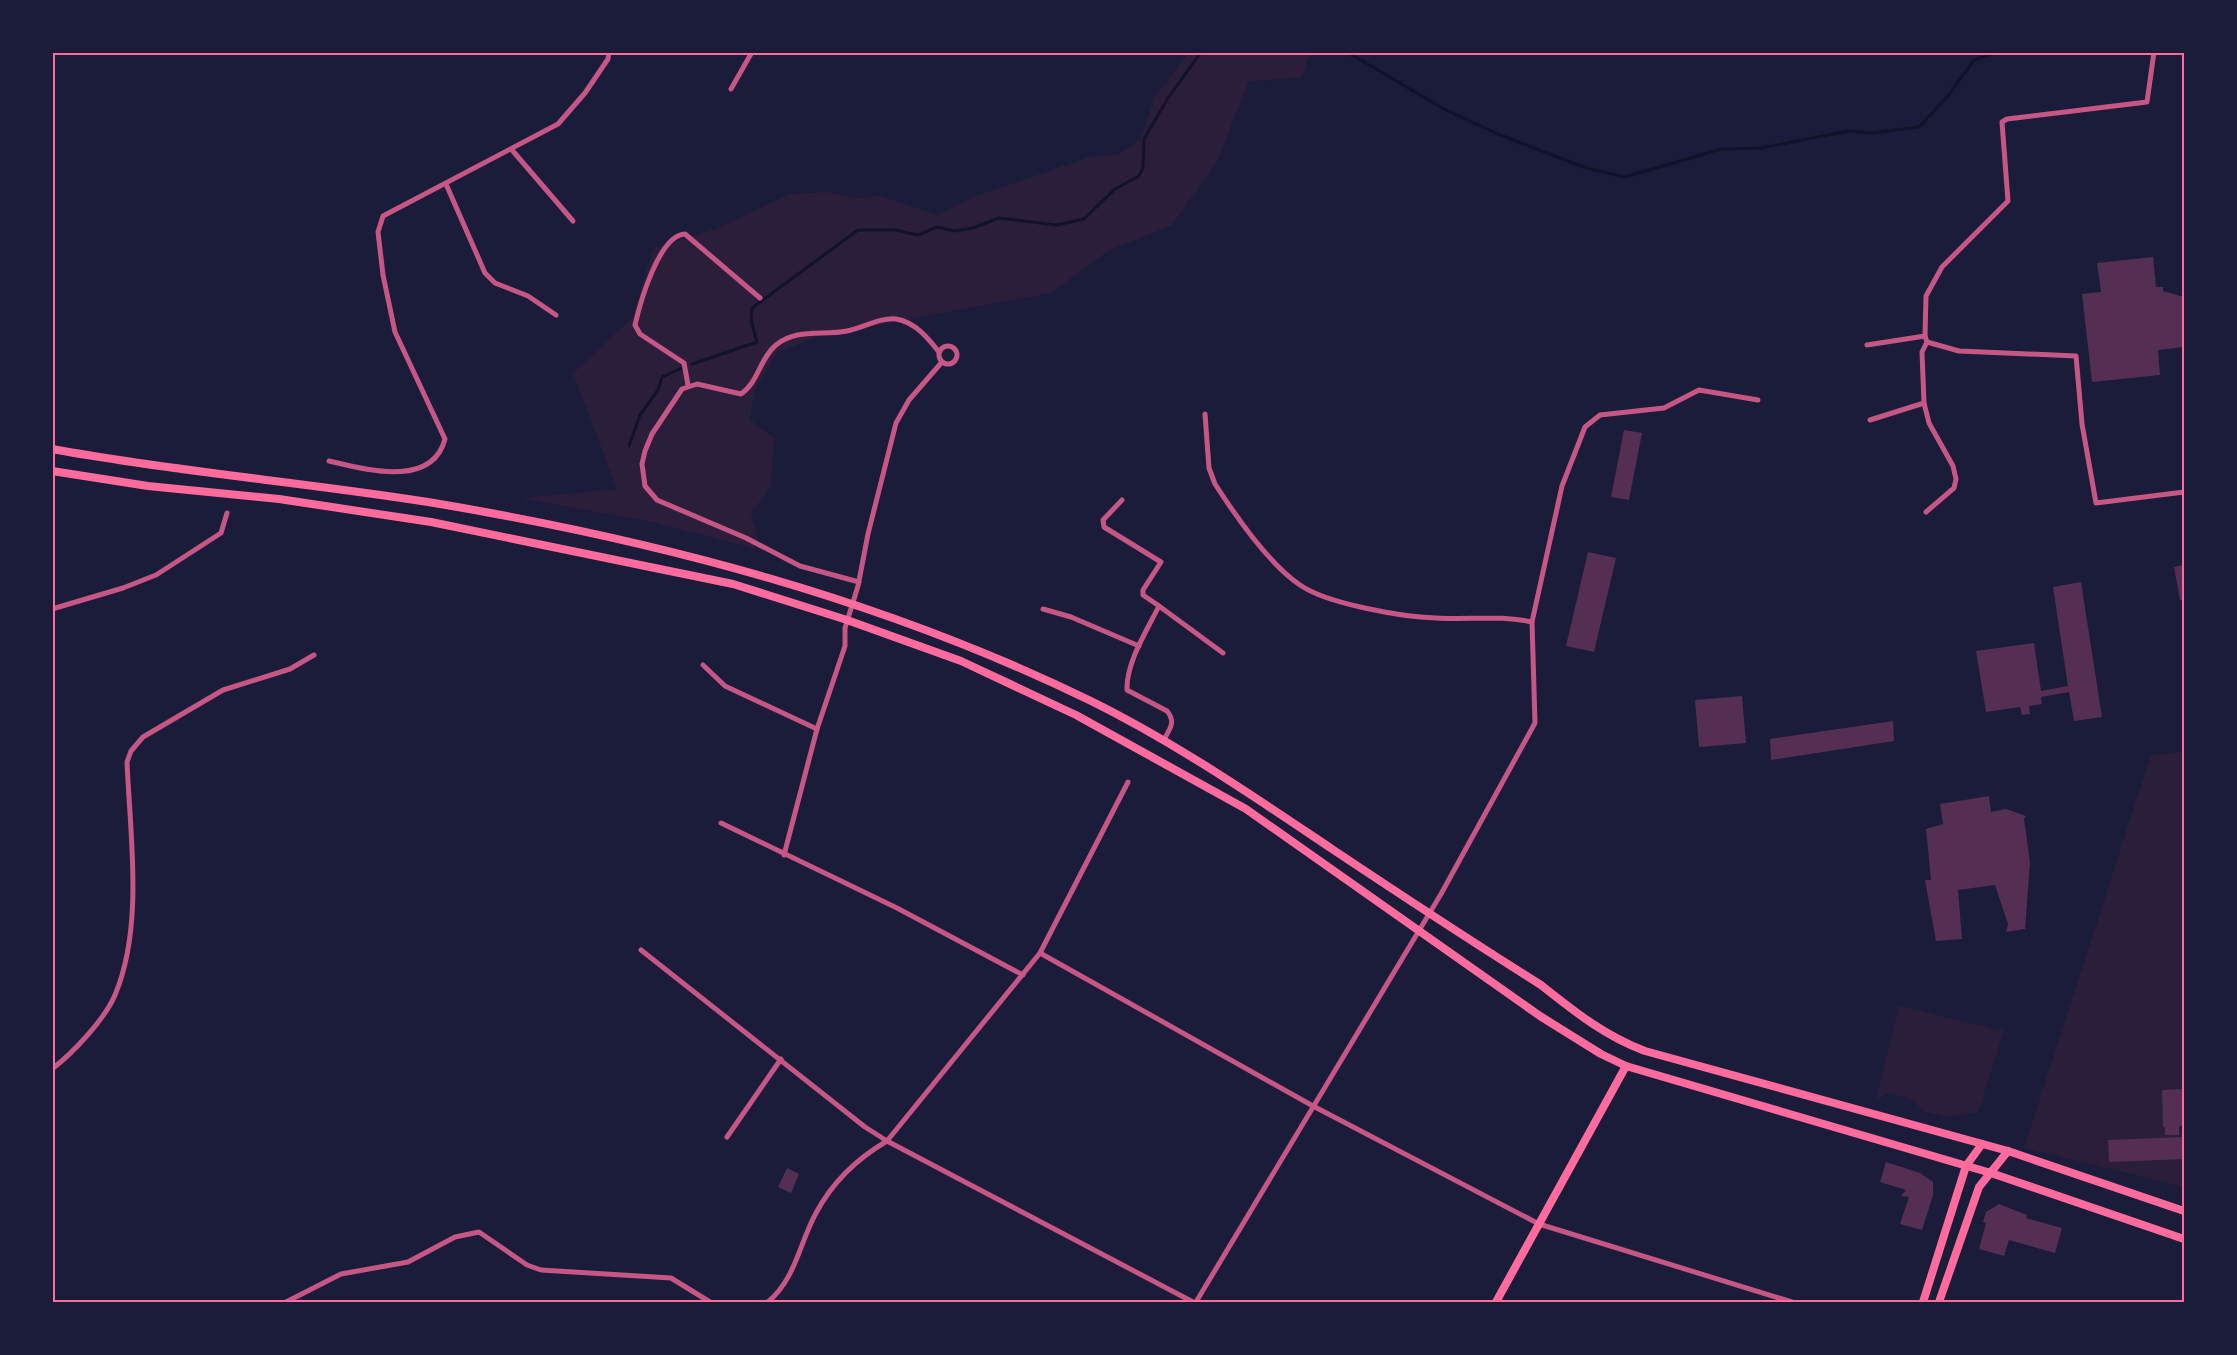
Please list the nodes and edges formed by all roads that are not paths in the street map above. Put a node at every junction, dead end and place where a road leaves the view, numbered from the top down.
1 (609, 52) edge
2 (752, 52) edge
3 (2154, 52) edge
4 (731, 89) dead end
5 (512, 150) junction
6 (446, 184) junction
7 (573, 221) dead end
8 (760, 298) dead end
9 (556, 315) dead end
10 (1926, 339) junction
11 (1868, 345) dead end
12 (939, 352) junction
13 (942, 362) junction
14 (688, 385) junction
15 (1758, 400) dead end
16 (1924, 403) junction
17 (1205, 414) dead end
18 (1870, 420) dead end
19 (52, 449) edge
20 (329, 461) dead end
21 (52, 471) edge
22 (2184, 492) edge
23 (1122, 501) dead end
24 (1926, 512) dead end
25 (227, 513) dead end
26 (859, 582) junction
27 (853, 603) junction
28 (1159, 606) junction
29 (52, 609) edge
30 (1043, 609) dead end
31 (847, 620) junction
32 (1532, 622) junction
33 (1139, 646) junction
34 (1223, 653) dead end
35 (314, 655) dead end
36 (704, 665) dead end
37 (817, 729) junction
38 (1165, 738) junction
39 (1128, 782) dead end
40 (722, 823) dead end
41 (784, 855) junction
42 (1429, 914) junction
43 (1418, 928) junction
44 (641, 950) dead end
45 (1040, 953) junction
46 (1023, 975) junction
47 (781, 1059) junction
48 (1626, 1066) junction
49 (52, 1068) edge
50 (1312, 1106) junction
51 (727, 1137) dead end
52 (887, 1142) junction
53 (1982, 1144) junction
54 (2008, 1151) junction
55 (1966, 1166) junction
56 (1991, 1173) junction
57 (2184, 1211) edge
58 (1539, 1224) junction
59 (2184, 1239) edge
60 (286, 1302) edge
61 (710, 1302) edge
62 (768, 1302) edge
63 (1195, 1302) edge
64 (1496, 1302) edge
65 (1792, 1302) edge
66 (1923, 1302) edge
67 (1940, 1302) edge

1 - 5 street
2 - 4 street
3 - 10 street
5 - 6 street
5 - 7 street
6 - 9 street
6 - 20 street
8 - 14 street
10 - 11 street
10 - 16 street
10 - 22 street
12 - 13 street
12 - 13 street
12 - 14 street
13 - 26 street
14 - 26 street
15 - 32 street
16 - 18 street
16 - 24 street
17 - 32 street
19 - 27 main road
21 - 31 main road
23 - 28 street
25 - 29 street
26 - 27 street
27 - 31 street
27 - 38 main road
28 - 33 street
28 - 34 street
30 - 33 street
31 - 37 street
31 - 43 main road
32 - 42 street
33 - 38 street
35 - 49 street
36 - 37 street
37 - 41 street
38 - 42 main road
39 - 45 street
40 - 41 street
41 - 46 street
42 - 43 street
42 - 53 main road
43 - 48 main road
43 - 50 street
44 - 47 street
45 - 46 street
45 - 50 street
46 - 52 street
47 - 51 street
47 - 52 street
48 - 55 main road
48 - 58 main road
50 - 58 street
50 - 63 street
52 - 62 street
52 - 63 street
53 - 54 main road
53 - 55 main road
54 - 56 main road
54 - 57 main road
55 - 56 main road
55 - 66 main road
56 - 59 main road
56 - 67 main road
58 - 64 main road
58 - 65 street
60 - 61 street

